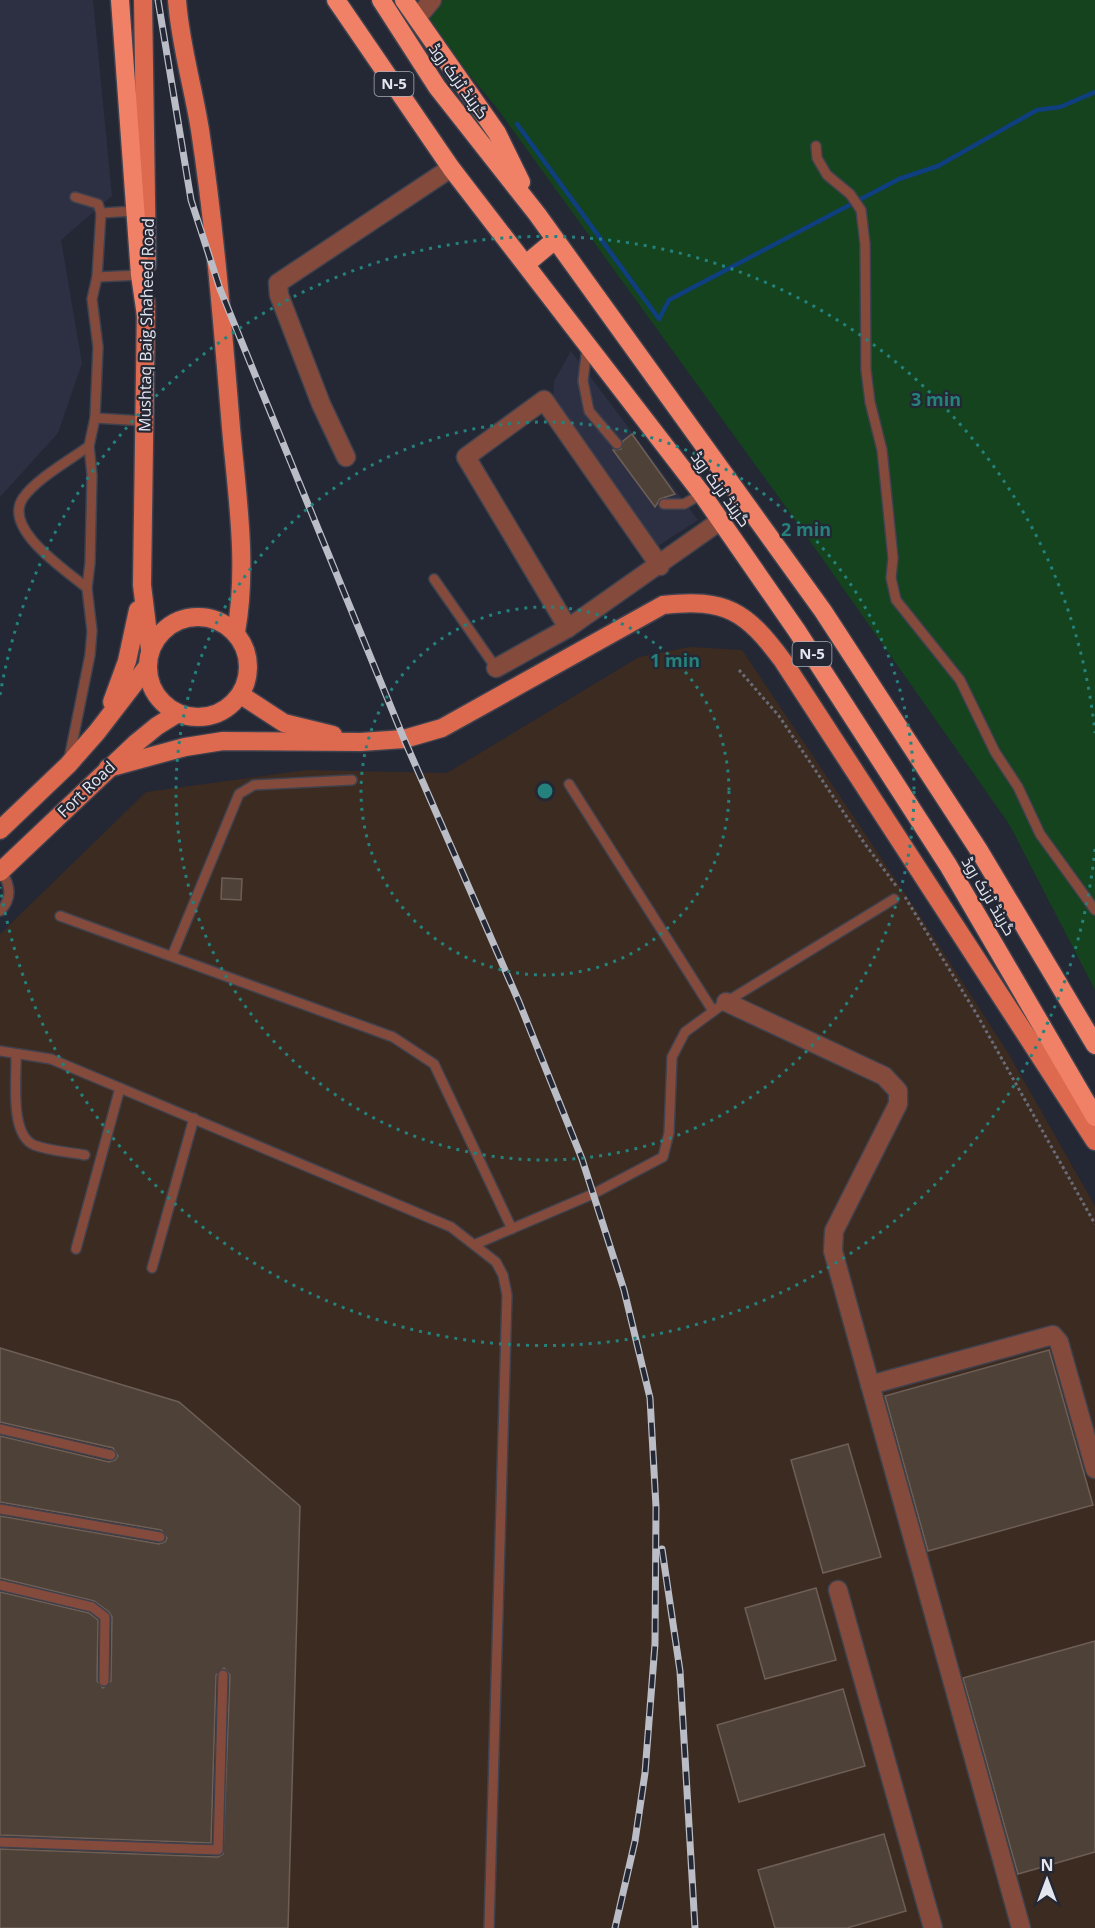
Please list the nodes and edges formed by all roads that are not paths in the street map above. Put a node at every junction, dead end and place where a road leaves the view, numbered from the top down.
1 (120, 0) edge
2 (142, 0) edge
3 (177, 0) edge
4 (336, 0) edge
5 (381, 0) edge
6 (404, 0) edge
7 (432, 0) edge
8 (417, 18) junction
9 (816, 146) dead end
10 (452, 168) junction
11 (75, 197) dead end
12 (135, 211) junction
13 (101, 213) junction
14 (537, 214) junction
15 (555, 240) junction
16 (526, 264) junction
17 (140, 275) junction
18 (97, 276) junction
19 (146, 316) junction
20 (588, 343) junction
21 (95, 418) junction
22 (144, 421) junction
23 (617, 444) dead end
24 (89, 446) junction
25 (346, 457) dead end
26 (702, 494) junction
27 (663, 504) dead end
28 (720, 521) junction
29 (660, 566) junction
30 (434, 579) dead end
31 (142, 585) junction
32 (87, 588) junction
33 (568, 628) junction
34 (236, 632) junction
35 (149, 658) junction
36 (496, 668) joint
37 (241, 695) junction
38 (178, 713) junction
39 (97, 732) junction
40 (361, 742) junction
41 (68, 765) junction
42 (108, 768) junction
43 (352, 780) dead end
44 (568, 784) dead end
45 (0, 830) edge
46 (1, 871) edge
47 (894, 899) dead end
48 (1095, 909) edge
49 (0, 911) edge
50 (60, 916) dead end
51 (172, 956) junction
52 (719, 1006) junction
53 (1095, 1045) edge
54 (0, 1051) edge
55 (16, 1054) junction
56 (120, 1088) junction
57 (1095, 1117) edge
58 (194, 1118) junction
59 (1095, 1141) edge
60 (85, 1155) dead end
61 (512, 1229) junction
62 (476, 1244) junction
63 (76, 1249) dead end
64 (152, 1268) dead end
65 (870, 1385) junction
66 (0, 1429) edge
67 (111, 1455) dead end
68 (1095, 1469) edge
69 (0, 1509) edge
70 (160, 1537) dead end
71 (0, 1585) edge
72 (838, 1590) dead end
73 (223, 1675) dead end
74 (104, 1681) dead end
75 (0, 1842) edge
76 (489, 1928) edge
77 (933, 1928) edge
78 (1021, 1928) edge

1 - 12 highway
2 - 19 main road, Mushtaq Baig Shaheed Road
3 - 34 main road
4 - 10 highway, گرینڈ ٹرنک روڈ / N-5
5 - 14 highway, گرینڈ ٹرنک روڈ / N-5
6 - 8 highway
7 - 8 street
8 - 14 highway
9 - 48 lane
10 - 16 highway, گرینڈ ٹرنک روڈ / N-5
10 - 25 street
11 - 13 lane
12 - 13 lane
12 - 17 highway
13 - 18 lane
14 - 15 highway, گرینڈ ٹرنک روڈ / N-5
15 - 16 highway
15 - 53 highway, گرینڈ ٹرنک روڈ / N-5
16 - 20 highway, گرینڈ ٹرنک روڈ / N-5
17 - 18 lane
17 - 19 highway
18 - 21 lane
19 - 22 main road, Mushtaq Baig Shaheed Road
20 - 23 lane
20 - 26 highway, گرینڈ ٹرنک روڈ / N-5
21 - 22 lane
21 - 24 lane
22 - 31 main road, Mushtaq Baig Shaheed Road
24 - 32 lane
24 - 32 lane
26 - 27 lane
26 - 28 highway, گرینڈ ٹرنک روڈ / N-5
28 - 29 street
28 - 57 highway, گرینڈ ٹرنک روڈ / N-5
29 - 33 street
29 - 33 street
30 - 36 lane
31 - 35 main road, Mushtaq Baig Shaheed Road
31 - 39 main road
32 - 41 lane
33 - 36 street
34 - 35 main road
34 - 37 main road
35 - 38 main road
35 - 39 main road, Fort Road
37 - 38 main road
37 - 40 main road
38 - 42 main road, Fort Road
39 - 41 main road, Fort Road
40 - 42 main road
40 - 59 main road
41 - 45 main road, Fort Road
42 - 46 main road, Fort Road
43 - 51 lane
44 - 52 lane
46 - 49 lane
47 - 52 lane
50 - 51 lane
51 - 61 lane
52 - 61 lane
52 - 65 street
54 - 55 lane
55 - 56 lane
55 - 60 lane
56 - 58 lane
56 - 63 lane
58 - 62 lane
58 - 64 lane
61 - 62 lane
62 - 76 lane
65 - 68 street
65 - 78 street
66 - 67 lane
69 - 70 lane
71 - 74 lane
72 - 77 street
73 - 75 lane

